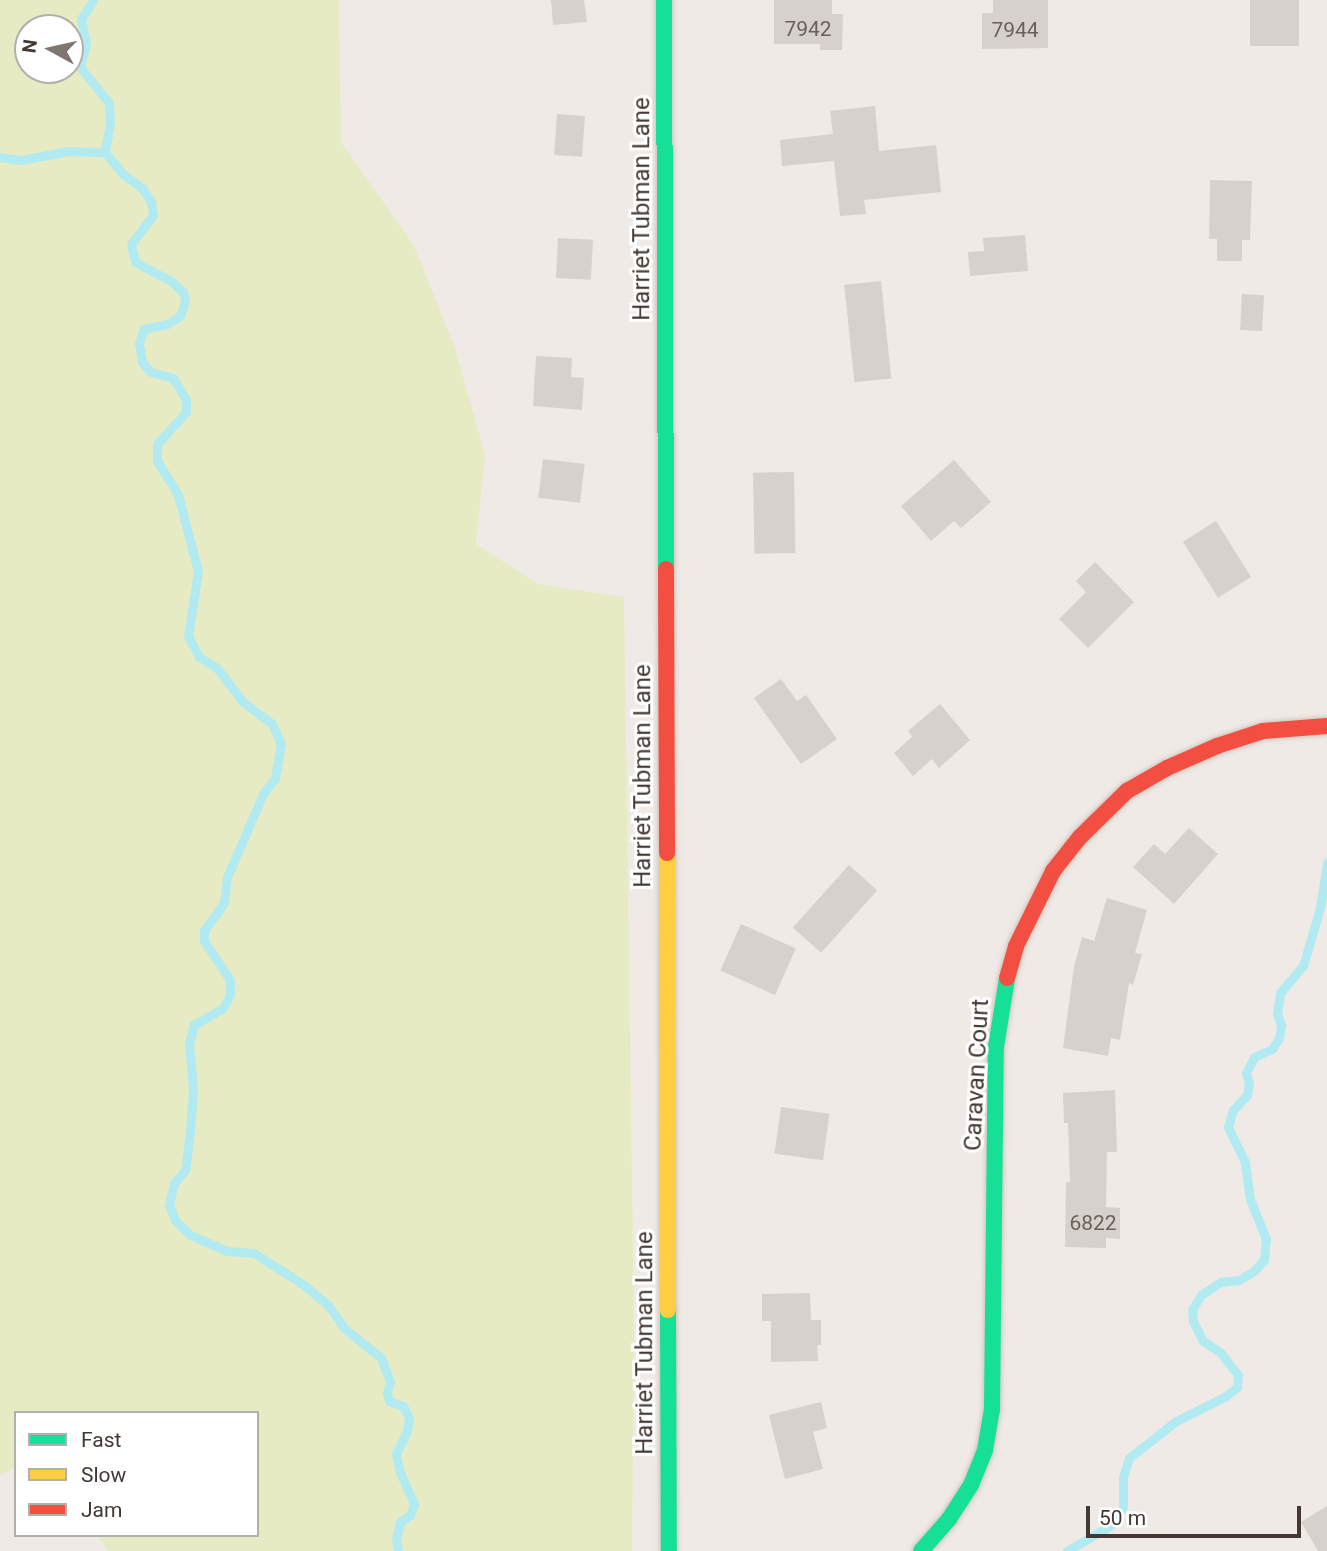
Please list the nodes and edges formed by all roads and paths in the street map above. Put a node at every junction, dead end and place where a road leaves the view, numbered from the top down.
1 (664, 0) edge
2 (1327, 726) edge
3 (669, 1551) edge
4 (921, 1551) edge

1 - 3 street, Harriet Tubman Lane
2 - 4 street, Caravan Court

